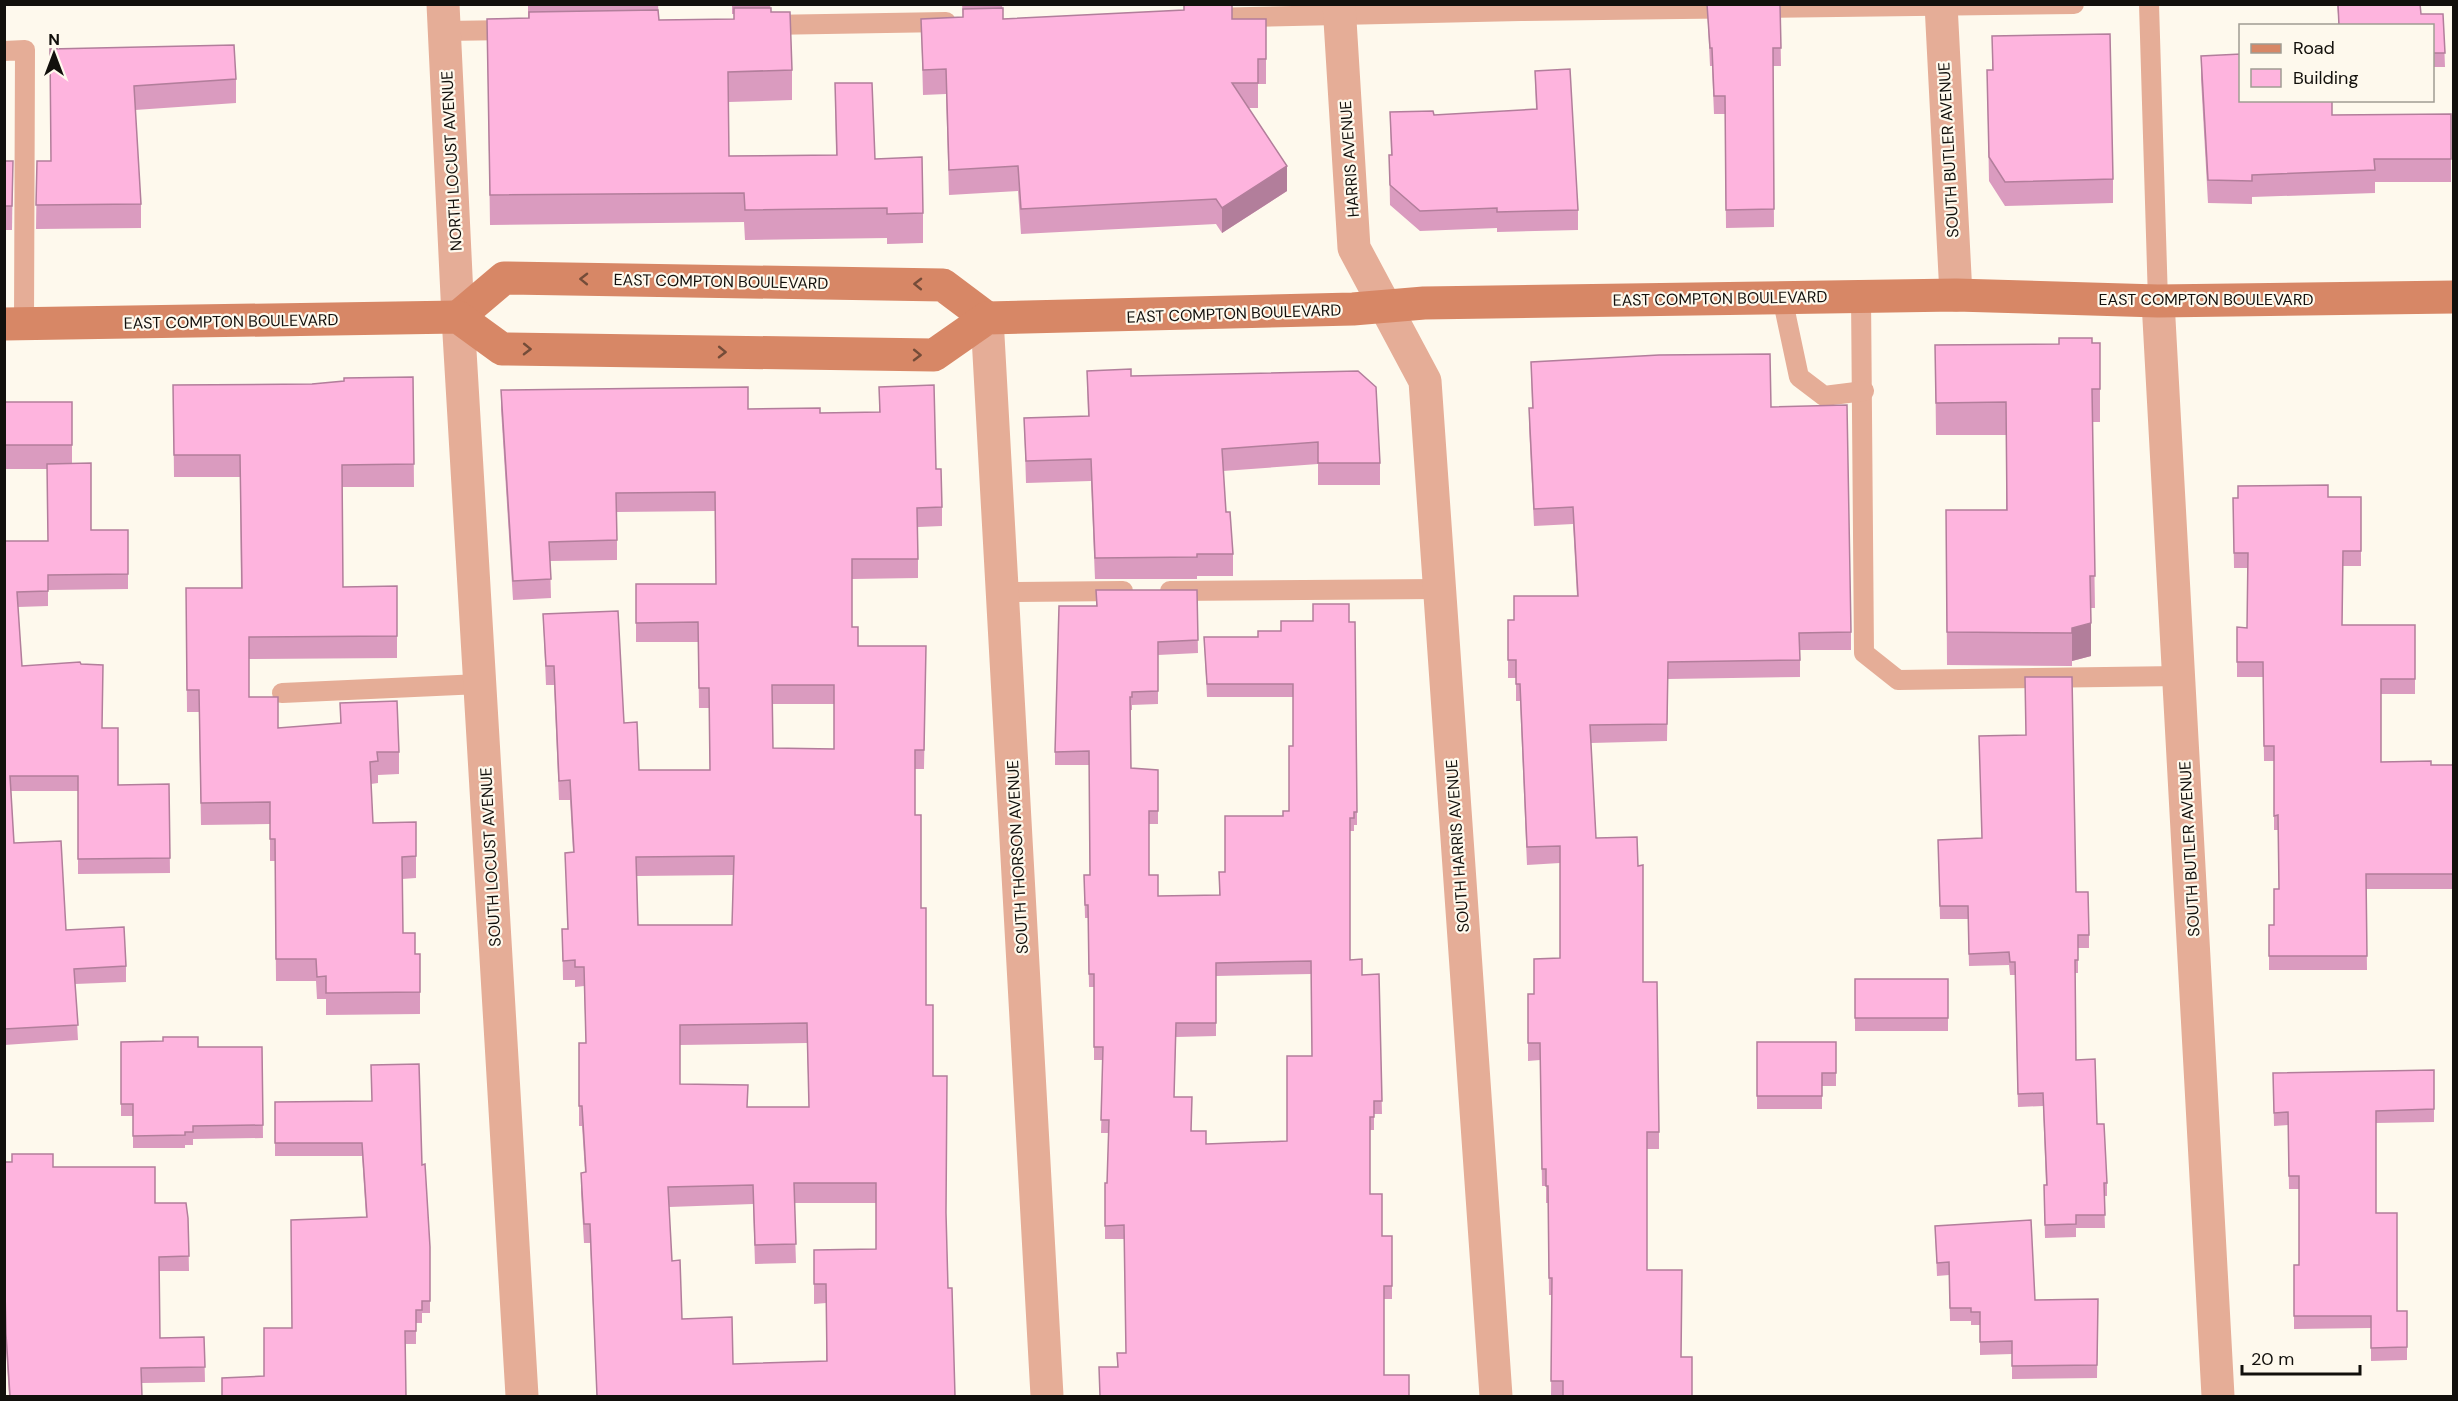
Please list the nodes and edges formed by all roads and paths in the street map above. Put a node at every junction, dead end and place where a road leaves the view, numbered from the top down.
1 (2074, 4) edge
2 (2149, 4) edge
3 (1941, 6) edge
4 (1340, 10) edge
5 (444, 18) edge
6 (1184, 18) edge
7 (962, 22) edge
8 (750, 26) edge
9 (527, 30) edge
10 (4, 51) edge
11 (1956, 295) junction
12 (1862, 296) junction
13 (1782, 297) junction
14 (2454, 297) edge
15 (2158, 301) junction
16 (1384, 306) junction
17 (458, 317) junction
18 (987, 318) junction
19 (14, 324) edge
20 (1864, 391) junction
21 (1439, 589) junction
22 (1003, 592) junction
23 (2179, 676) junction
24 (480, 684) junction
25 (282, 693) dead end
26 (522, 1396) edge
27 (1047, 1396) edge
28 (1496, 1396) edge
29 (2218, 1396) edge

1 - 3 lane
2 - 15 lane
3 - 4 lane
3 - 11 street, SOUTH BUTLER AVENUE
4 - 6 lane
4 - 16 street, HARRIS AVENUE
5 - 9 lane
5 - 17 street, NORTH LOCUST AVENUE
7 - 8 lane
10 - 19 lane
11 - 12 main road, EAST COMPTON BOULEVARD
11 - 15 main road, EAST COMPTON BOULEVARD
12 - 13 main road, EAST COMPTON BOULEVARD
12 - 20 lane
13 - 16 main road, EAST COMPTON BOULEVARD
13 - 20 lane
14 - 15 main road, EAST COMPTON BOULEVARD
15 - 23 street, SOUTH BUTLER AVENUE
16 - 18 main road, EAST COMPTON BOULEVARD
16 - 21 street, SOUTH HARRIS AVENUE
17 -> 18 main road
18 -> 17 main road, EAST COMPTON BOULEVARD
17 - 19 main road, EAST COMPTON BOULEVARD
17 - 24 street, SOUTH LOCUST AVENUE
18 - 22 street, SOUTH THORSON AVENUE
20 - 23 lane
21 - 22 lane
21 - 28 street, SOUTH HARRIS AVENUE
22 - 27 street, SOUTH THORSON AVENUE
23 - 29 street, SOUTH BUTLER AVENUE
24 - 25 lane
24 - 26 street, SOUTH LOCUST AVENUE

